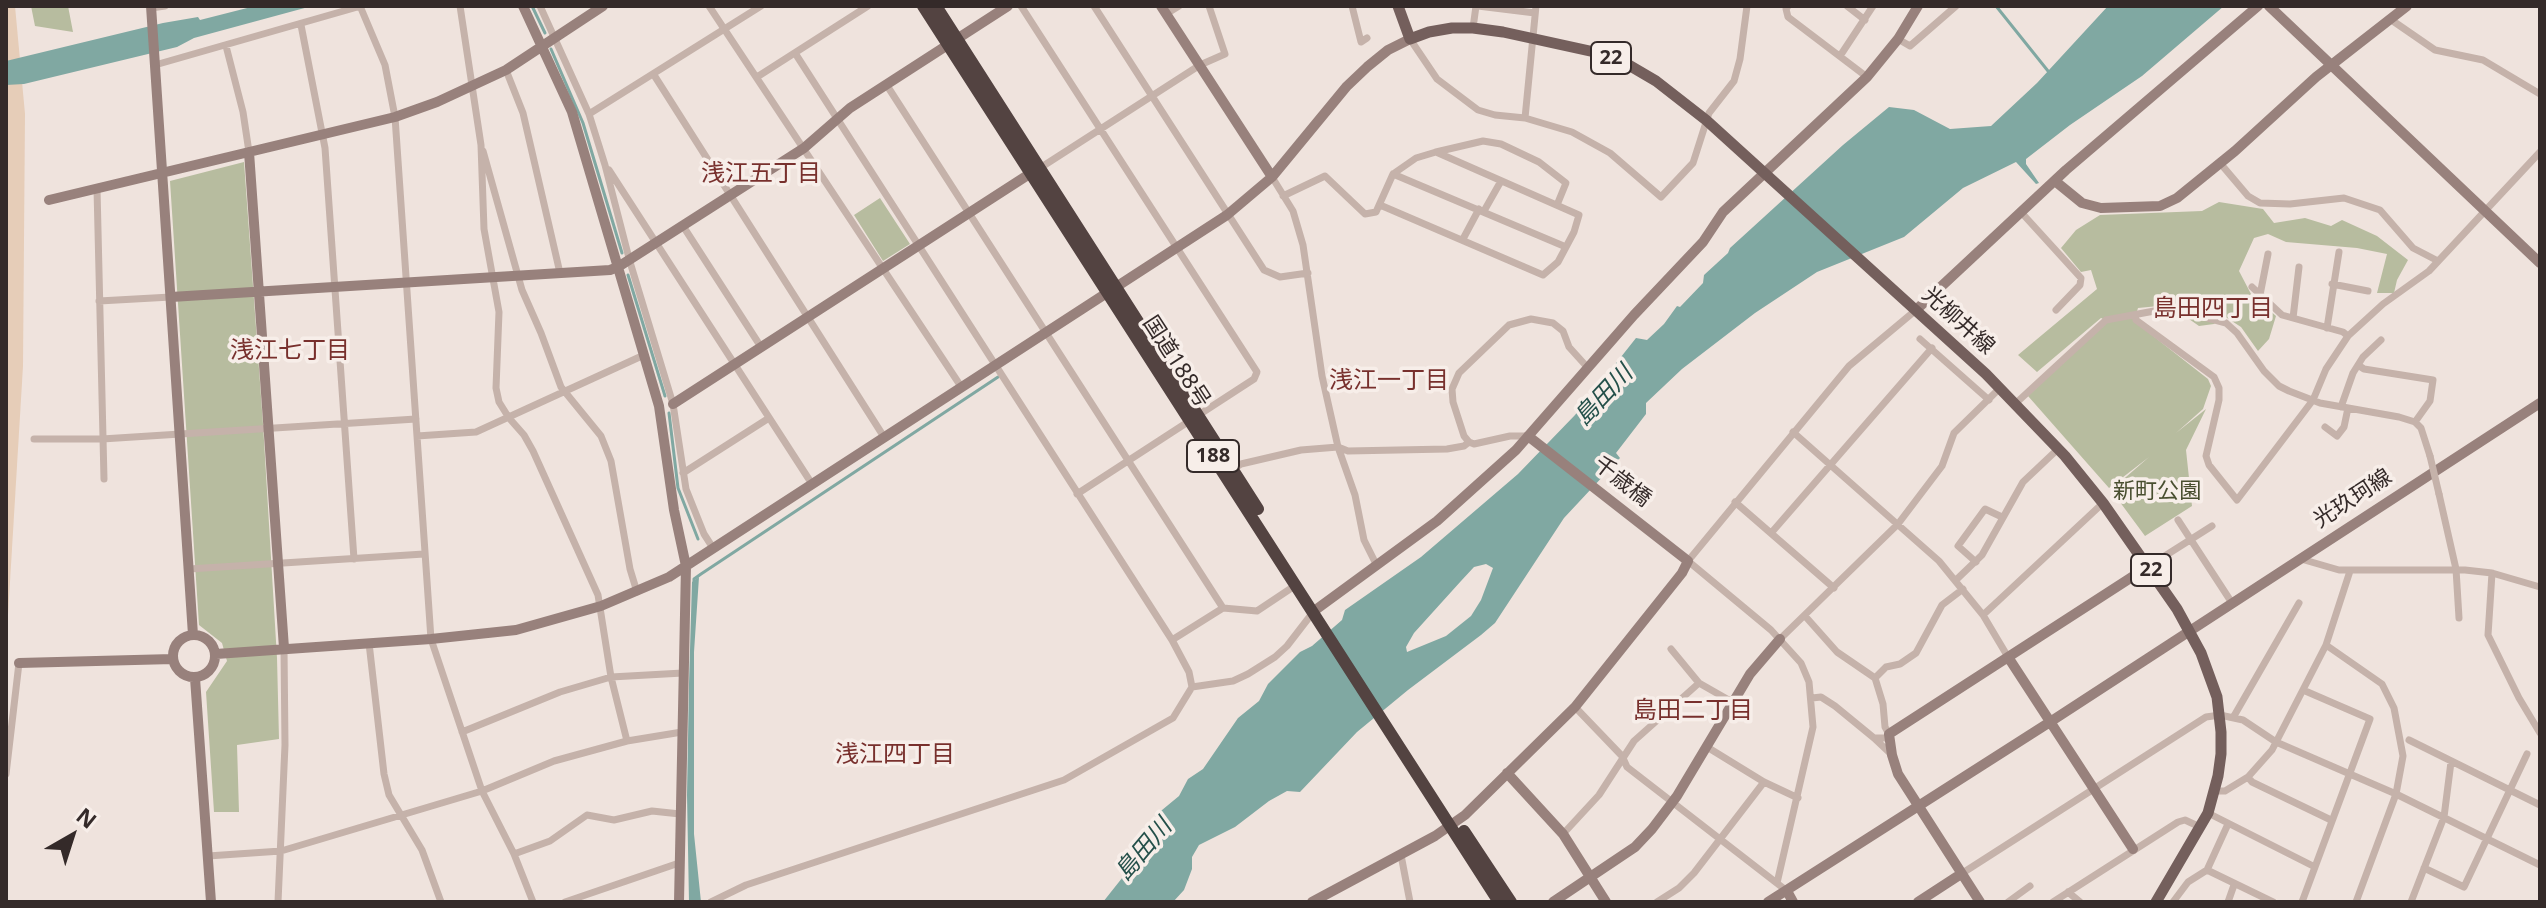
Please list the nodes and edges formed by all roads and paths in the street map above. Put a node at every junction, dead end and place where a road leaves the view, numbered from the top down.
1 (165, 6) edge
2 (360, 6) edge
3 (460, 6) edge
4 (523, 6) edge
5 (540, 6) edge
6 (603, 6) edge
7 (709, 6) edge
8 (761, 6) edge
9 (849, 6) edge
10 (868, 6) edge
11 (923, 6) edge
12 (936, 6) edge
13 (1008, 6) edge
14 (1021, 6) edge
15 (1094, 6) edge
16 (1179, 6) edge
17 (1209, 6) edge
18 (1352, 6) edge
19 (1398, 6) edge
20 (1477, 6) edge
21 (1747, 6) edge
22 (1788, 6) edge
23 (1847, 6) edge
24 (1873, 6) edge
25 (1918, 6) edge
26 (1956, 6) edge
27 (2258, 6) edge
28 (2269, 6) edge
29 (2407, 6) edge
30 (151, 7) edge
31 (1164, 10) edge
32 (1535, 10) edge
33 (855, 14) junction
34 (2390, 19) junction
35 (1865, 20) junction
36 (301, 25) junction
37 (1473, 28) junction
38 (724, 30) junction
39 (555, 37) junction
40 (1531, 37) junction
41 (1367, 38) dead end
42 (1410, 39) junction
43 (1898, 39) junction
44 (952, 41) junction
45 (226, 46) junction
46 (541, 46) junction
47 (795, 53) junction
48 (1840, 56) junction
49 (155, 59) junction
50 (1200, 65) junction
51 (2331, 65) junction
52 (506, 70) junction
53 (654, 75) junction
54 (757, 77) junction
55 (1867, 77) junction
56 (886, 84) junction
57 (474, 87) junction
58 (2540, 94) edge
59 (1152, 96) junction
60 (589, 114) junction
61 (395, 117) junction
62 (1525, 118) junction
63 (838, 119) junction
64 (1706, 120) junction
65 (1100, 129) junction
66 (323, 134) junction
67 (481, 145) junction
68 (804, 148) junction
69 (249, 152) junction
70 (1436, 152) junction
71 (2540, 152) edge
72 (2220, 163) junction
73 (605, 165) junction
74 (1035, 171) junction
75 (1765, 172) junction
76 (164, 173) junction
77 (1393, 174) junction
78 (1272, 177) junction
79 (1501, 181) junction
80 (2055, 181) junction
81 (97, 189) junction
82 (731, 196) junction
83 (1283, 196) junction
84 (49, 200) dead end
85 (1380, 205) junction
86 (1557, 205) junction
87 (1481, 210) junction
88 (2020, 211) junction
89 (2484, 211) junction
90 (969, 213) junction
91 (1227, 215) junction
92 (683, 226) junction
93 (1463, 239) junction
94 (656, 244) junction
95 (919, 246) junction
96 (1566, 247) junction
97 (1178, 249) junction
98 (2339, 252) dead end
99 (2268, 254) dead end
100 (2438, 261) junction
101 (630, 262) junction
102 (2540, 263) edge
103 (618, 267) junction
104 (2299, 267) dead end
105 (884, 268) junction
106 (560, 273) junction
107 (1308, 273) junction
108 (518, 275) junction
109 (492, 277) junction
110 (407, 282) junction
111 (2332, 284) junction
112 (334, 286) junction
113 (2252, 287) dead end
114 (258, 290) junction
115 (1112, 291) junction
116 (2368, 291) dead end
117 (2260, 295) junction
118 (171, 297) junction
119 (99, 301) junction
120 (1916, 310) junction
121 (2056, 310) dead end
122 (2135, 315) junction
123 (809, 316) junction
124 (2293, 318) junction
125 (2327, 328) junction
126 (1047, 334) junction
127 (2348, 336) junction
128 (1920, 339) dead end
129 (2381, 340) dead end
130 (761, 347) junction
131 (1932, 348) junction
132 (644, 355) junction
133 (735, 364) junction
134 (2358, 365) junction
135 (995, 366) junction
136 (1588, 368) junction
137 (962, 388) junction
138 (2000, 388) junction
139 (564, 392) junction
140 (1989, 400) junction
141 (2313, 400) junction
142 (2540, 403) edge
143 (673, 404) junction
144 (2015, 404) junction
145 (659, 406) junction
146 (2344, 408) junction
147 (509, 418) junction
148 (769, 418) junction
149 (1194, 418) junction
150 (416, 419) junction
151 (2415, 422) junction
152 (343, 424) junction
153 (2325, 427) dead end
154 (269, 429) junction
155 (1793, 432) junction
156 (180, 434) junction
157 (417, 436) junction
158 (884, 437) junction
159 (1532, 438) junction
160 (34, 439) dead end
161 (102, 439) junction
162 (1469, 442) junction
163 (1338, 447) junction
164 (2059, 448) junction
165 (1129, 459) junction
166 (1830, 464) junction
167 (1229, 472) junction
168 (683, 473) junction
169 (104, 479) dead end
170 (812, 484) junction
171 (1077, 494) junction
172 (1735, 502) junction
173 (2103, 503) junction
174 (2002, 517) junction
175 (2178, 520) dead end
176 (1898, 524) junction
177 (2212, 526) dead end
178 (1772, 532) junction
179 (2191, 540) junction
180 (713, 548) junction
181 (424, 554) junction
182 (1685, 558) junction
183 (354, 559) junction
184 (2299, 559) junction
185 (1976, 562) junction
186 (280, 564) junction
187 (686, 566) junction
188 (1377, 566) junction
189 (2149, 566) junction
190 (189, 569) junction
191 (2456, 569) junction
192 (2350, 571) junction
193 (2492, 573) junction
194 (1956, 580) junction
195 (1296, 585) junction
196 (2540, 587) edge
197 (1834, 588) junction
198 (1963, 589) junction
199 (637, 592) junction
200 (2232, 603) junction
201 (2299, 603) dead end
202 (601, 606) junction
203 (1223, 608) junction
204 (1319, 613) junction
205 (1983, 615) junction
206 (1805, 616) junction
207 (2459, 618) dead end
208 (2190, 632) junction
209 (193, 635) junction
210 (431, 639) junction
211 (1780, 639) junction
212 (1172, 640) junction
213 (369, 643) junction
214 (2326, 645) junction
215 (284, 648) junction
216 (1671, 649) dead end
217 (216, 654) junction
218 (2008, 657) junction
219 (173, 659) junction
220 (19, 663) joint
221 (683, 673) junction
222 (611, 677) junction
223 (195, 678) junction
224 (1875, 678) junction
225 (1699, 683) junction
226 (1192, 687) junction
227 (2303, 690) junction
228 (1812, 698) junction
229 (1734, 703) junction
230 (1575, 707) junction
231 (2220, 715) junction
232 (2234, 716) junction
233 (2050, 722) junction
234 (462, 732) junction
235 (682, 732) junction
236 (2540, 733) edge
237 (1888, 736) junction
238 (1874, 738) junction
239 (2409, 740) dead end
240 (627, 741) junction
241 (2276, 742) junction
242 (1707, 747) junction
243 (2527, 754) dead end
244 (1892, 755) junction
245 (1622, 756) junction
246 (2451, 762) junction
247 (1507, 773) junction
248 (2350, 773) junction
249 (6, 774) edge
250 (2248, 777) junction
251 (1764, 782) junction
252 (2094, 789) junction
253 (2510, 790) junction
254 (482, 791) junction
255 (2214, 791) junction
256 (2396, 794) junction
257 (1798, 798) junction
258 (1672, 804) junction
259 (2540, 805) edge
260 (1918, 807) junction
261 (2208, 813) junction
262 (680, 814) junction
263 (401, 816) junction
264 (2444, 817) junction
265 (1452, 819) junction
266 (2331, 820) junction
267 (2228, 824) junction
268 (2200, 827) junction
269 (1563, 834) junction
270 (2487, 839) junction
271 (1719, 840) junction
272 (2133, 849) junction
273 (281, 851) junction
274 (514, 854) junction
275 (1401, 855) junction
276 (208, 856) junction
277 (679, 863) junction
278 (2540, 865) edge
279 (2315, 867) junction
280 (2424, 868) junction
281 (2207, 870) junction
282 (1961, 874) junction
283 (1590, 877) junction
284 (1777, 883) junction
285 (2234, 885) junction
286 (2030, 886) dead end
287 (1787, 891) junction
288 (2068, 892) junction
289 (1331, 897) edge
290 (211, 902) edge
291 (278, 902) edge
292 (441, 902) edge
293 (533, 902) edge
294 (565, 902) edge
295 (679, 902) edge
296 (711, 902) edge
297 (1312, 902) edge
298 (1410, 902) edge
299 (1499, 902) edge
300 (1511, 902) edge
301 (1553, 902) edge
302 (1606, 902) edge
303 (1657, 902) edge
304 (1768, 902) edge
305 (1793, 902) edge
306 (1918, 902) edge
307 (1980, 902) edge
308 (2008, 902) edge
309 (2053, 902) edge
310 (2080, 902) edge
311 (2156, 902) edge
312 (2173, 902) edge
313 (2228, 902) edge
314 (2273, 902) edge
315 (2302, 902) edge
316 (2356, 902) edge
317 (2411, 902) edge

1 - 30 street
2 - 36 street
2 - 61 street
3 - 57 street
4 - 46 street
5 - 39 street
6 - 39 street
7 - 38 street
8 - 38 street
9 - 33 street
10 - 33 street
11 - 44 highway, 国道188号 / 188
12 - 44 highway, 国道188号 / 188
13 - 44 street
14 - 65 street
15 - 59 street
16 - 31 street
17 - 50 street
18 - 41 street
19 - 42 main road
20 - 32 street
20 - 37 street
21 - 64 street
22 - 48 street
23 - 35 street
24 - 35 street
25 - 43 street
26 - 43 street
27 - 80 street
28 - 51 street
29 - 34 street
30 - 49 street
31 - 50 street
32 - 40 street
33 - 47 street
34 - 51 street
34 - 58 street
35 - 48 street
36 - 45 street
36 - 66 street
37 - 40 main road, 光柳井線 / 22
37 - 42 main road, 光柳井線 / 22
38 - 53 street
38 - 54 street
39 - 46 street
39 - 60 street
40 - 62 street
40 - 64 main road, 光柳井線 / 22
42 - 62 street
42 - 78 street
43 - 55 street
44 - 56 street
44 - 74 highway, 国道188号 / 188
45 - 49 street
45 - 69 street
46 - 52 street
46 - 103 street
47 - 54 street
47 - 63 street
48 - 55 street
49 - 76 street
50 - 59 street
50 - 78 street
51 - 72 street
51 - 89 street
52 - 57 street
52 - 106 street
53 - 60 street
53 - 82 street
54 - 68 street
55 - 75 street
56 - 63 street
56 - 90 street
57 - 61 street
57 - 67 street
59 - 65 street
59 - 91 street
60 - 73 street
61 - 66 street
61 - 110 street
62 - 64 street
63 - 68 street
63 - 95 street
64 - 75 main road, 光柳井線 / 22
65 - 74 street
65 - 97 street
66 - 69 street
66 - 112 street
67 - 108 street
67 - 109 street
68 - 82 street
68 - 105 street
69 - 76 street
69 - 114 street
70 - 77 street
70 - 79 street
70 - 86 street
71 - 89 street
72 - 80 street
72 - 100 street
73 - 94 street
73 - 101 street
74 - 90 street
74 - 115 highway, 国道188号 / 188
75 - 120 main road, 光柳井線 / 22
75 - 136 street
76 - 81 street
76 - 118 street
77 - 85 street
77 - 87 street
78 - 83 street
78 - 91 street
79 - 86 street
79 - 87 street
80 - 88 street
81 - 84 street
81 - 119 street
82 - 92 street
82 - 123 street
83 - 85 street
83 - 107 street
85 - 93 street
86 - 96 street
87 - 93 street
87 - 96 street
88 - 120 street
88 - 121 street
89 - 100 street
89 - 102 street
90 - 95 street
90 - 126 street
91 - 97 street
91 - 107 street
92 - 94 street
92 - 130 street
93 - 96 street
94 - 101 street
94 - 133 street
95 - 105 street
95 - 135 street
97 - 115 street
97 - 149 street
98 - 111 street
99 - 117 street
100 - 127 street
101 - 103 street
101 - 143 street
103 - 106 street
103 - 132 street
104 - 124 street
105 - 123 street
105 - 137 street
106 - 108 street
107 - 163 street
108 - 109 street
108 - 139 street
109 - 110 street
109 - 147 street
110 - 112 street
110 - 150 street
111 - 116 street
111 - 125 street
112 - 114 street
112 - 152 street
113 - 117 street
114 - 118 street
114 - 154 street
115 - 126 street
115 - 149 highway, 国道188号 / 188
117 - 124 street
118 - 119 street
118 - 156 street
119 - 161 street
120 - 138 main road, 光柳井線 / 22
120 - 155 street
122 - 141 street
122 - 141 street
122 - 144 street
123 - 130 street
123 - 158 street
124 - 125 street
125 - 127 street
126 - 135 street
126 - 165 street
127 - 141 street
128 - 131 street
129 - 134 street
130 - 133 street
131 - 140 street
131 - 166 street
132 - 139 street
132 - 145 street
133 - 143 street
133 - 148 street
134 - 146 street
134 - 151 street
135 - 137 street
135 - 171 street
136 - 159 street
136 - 162 street
137 - 158 street
138 - 140 street
138 - 144 main road, 光柳井線 / 22
139 - 147 street
139 - 199 street
140 - 176 street
141 - 146 street
142 - 184 street, 光玖珂線
143 - 145 street
143 - 168 street
144 - 164 main road, 光柳井線 / 22
145 - 187 street
146 - 151 street
146 - 153 street
147 - 157 street
147 - 202 street
148 - 168 street
148 - 170 street
149 - 165 street
149 - 167 highway, 国道188号 / 188
150 - 152 street
150 - 157 street
151 - 191 street, bridge
152 - 154 street
152 - 183 street
154 - 156 street
154 - 186 street
155 - 166 street
155 - 172 street
156 - 161 street
156 - 190 street
157 - 181 street
158 - 170 street
159 - 162 street
159 - 182 street, 千歳橋
159 - 188 street
160 - 161 street
161 - 169 street
162 - 163 street
163 - 167 street
163 - 188 street
164 - 173 main road, 光柳井線 / 22
164 - 174 street
165 - 171 street
165 - 203 street
166 - 176 street
166 - 178 street
167 - 195 highway, 国道188号 / 188
167 - 204 highway, 国道188号 / 188
168 - 180 street
170 - 180 street
171 - 212 street
172 - 178 street
172 - 182 street
173 - 189 main road, 光柳井線 / 22
173 - 205 street
174 - 185 street
174 - 185 street
175 - 179 street
176 - 194 street
176 - 197 street
177 - 179 street
178 - 197 street
179 - 189 street
179 - 200 street
180 - 187 street
181 - 183 street
181 - 210 street
182 - 211 street
182 - 230 street
183 - 186 street
184 - 192 street
184 - 200 street, 光玖珂線
185 - 194 street
186 - 190 street
186 - 215 street
187 - 199 street
187 - 221 street
188 - 204 street
189 - 208 main road, 光柳井線 / 22
189 - 218 street
190 - 209 street
191 - 192 street
191 - 193 street
191 - 207 street
192 - 214 street
193 - 196 street
193 - 236 street
194 - 198 street
195 - 203 street
195 - 204 highway, 国道188号 / 188
197 - 206 street
198 - 205 street
198 - 224 street
199 - 202 street
200 - 208 street, 光玖珂線
201 - 232 street
202 - 210 street
202 - 222 street
203 - 212 street
204 - 226 street
204 - 265 highway, 国道188号 / 188
205 - 218 street
206 - 211 street
206 - 224 street
208 - 231 main road, 光柳井線 / 22
208 - 233 street, 光玖珂線
209 - 217 street
209 - 219 street
210 - 213 street
210 - 234 street
211 - 228 street
211 - 229 street
212 - 226 street
213 - 215 street
213 - 263 street
214 - 227 street
214 - 256 street
215 - 217 street
215 - 273 street
216 - 225 street
217 - 223 street
218 - 233 street
218 - 237 street
219 - 220 street
219 - 223 street
220 - 249 street
221 - 222 street
221 - 235 street
222 - 234 street
222 - 240 street
223 - 276 street
224 - 237 street
225 - 229 street
225 - 245 street
226 - 296 street
227 - 241 street
227 - 248 street
228 - 238 street
228 - 257 street
229 - 242 street
230 - 245 street
230 - 247 street
231 - 232 street
231 - 252 street
231 - 255 main road, 光柳井線 / 22
232 - 241 street
233 - 252 street
233 - 260 street, 光玖珂線
234 - 254 street
235 - 240 street
235 - 262 street
237 - 238 street
237 - 244 street
238 - 244 street
239 - 246 street
240 - 254 street
241 - 248 street
241 - 250 street
242 - 251 street
242 - 258 street
243 - 253 street
244 - 260 street
245 - 258 street
245 - 269 street
246 - 253 street
246 - 264 street
247 - 265 street
247 - 269 street
248 - 256 street
248 - 266 street
250 - 255 street
250 - 266 street
251 - 257 street
251 - 271 street
252 - 272 street
252 - 282 street
253 - 259 street
253 - 270 street
254 - 263 street
254 - 274 street
255 - 261 main road, 光柳井線 / 22
256 - 264 street
256 - 316 street
257 - 284 street
258 - 271 street
258 - 283 street
260 - 282 street
260 - 287 street, 光玖珂線
261 - 267 street
261 - 268 main road, 光柳井線 / 22
262 - 274 street
262 - 277 street
263 - 273 street
263 - 292 street
264 - 270 street
264 - 280 street
265 - 275 street
265 - 299 highway, 国道188号 / 188
265 - 300 highway, 国道188号 / 188
266 - 279 street
267 - 279 street
267 - 281 street
268 - 272 street
268 - 311 main road, 光柳井線 / 22
269 - 283 street
270 - 278 street
270 - 280 street
271 - 284 street
271 - 303 street
272 - 288 street
273 - 276 street
273 - 291 street
274 - 293 street
275 - 289 street
275 - 298 street
276 - 290 street
277 - 294 street
277 - 295 street
279 - 315 street
280 - 317 street
281 - 285 street
281 - 312 street
282 - 306 street
282 - 307 street
283 - 301 street
283 - 302 street
284 - 287 street
285 - 313 street
285 - 314 street
286 - 308 street
287 - 304 street, 光玖珂線
287 - 305 street
288 - 309 street
288 - 310 street
289 - 297 street

